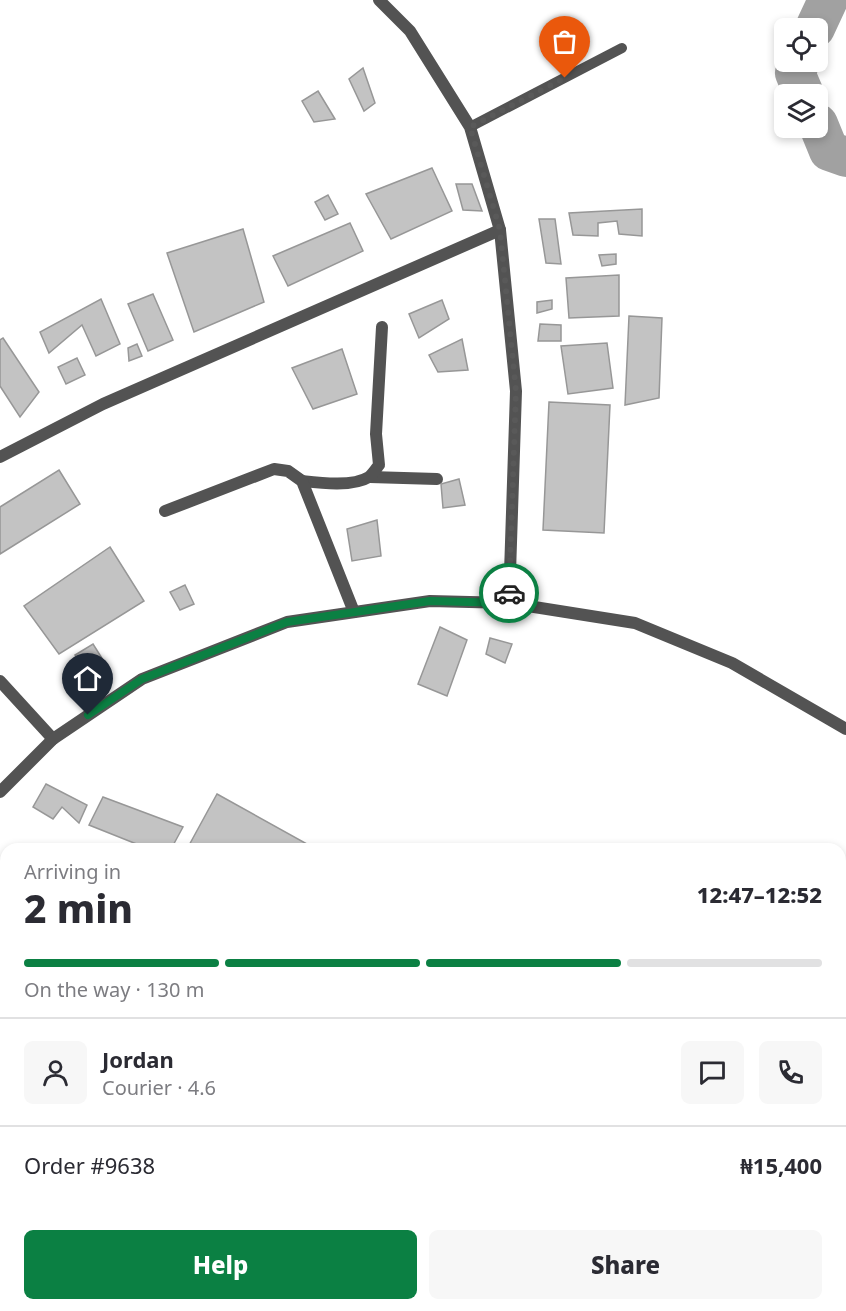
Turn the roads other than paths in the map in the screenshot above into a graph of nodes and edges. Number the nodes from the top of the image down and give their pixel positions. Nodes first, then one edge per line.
1 (379, 0) edge
2 (622, 48) dead end
3 (470, 127) junction
4 (500, 230) junction
5 (381, 327) dead end
6 (0, 457) edge
7 (370, 477) junction
8 (437, 479) dead end
9 (302, 481) junction
10 (165, 511) dead end
11 (509, 603) junction
12 (354, 612) junction
13 (0, 681) edge
14 (846, 729) edge
15 (53, 739) junction
16 (0, 792) edge

1 - 3 street
2 - 3 lane
3 - 4 street
4 - 6 street
4 - 11 street
5 - 7 street
7 - 8 street
7 - 9 street
9 - 10 street
9 - 12 street
11 - 12 street
11 - 14 street
12 - 15 street
13 - 15 street
15 - 16 street

